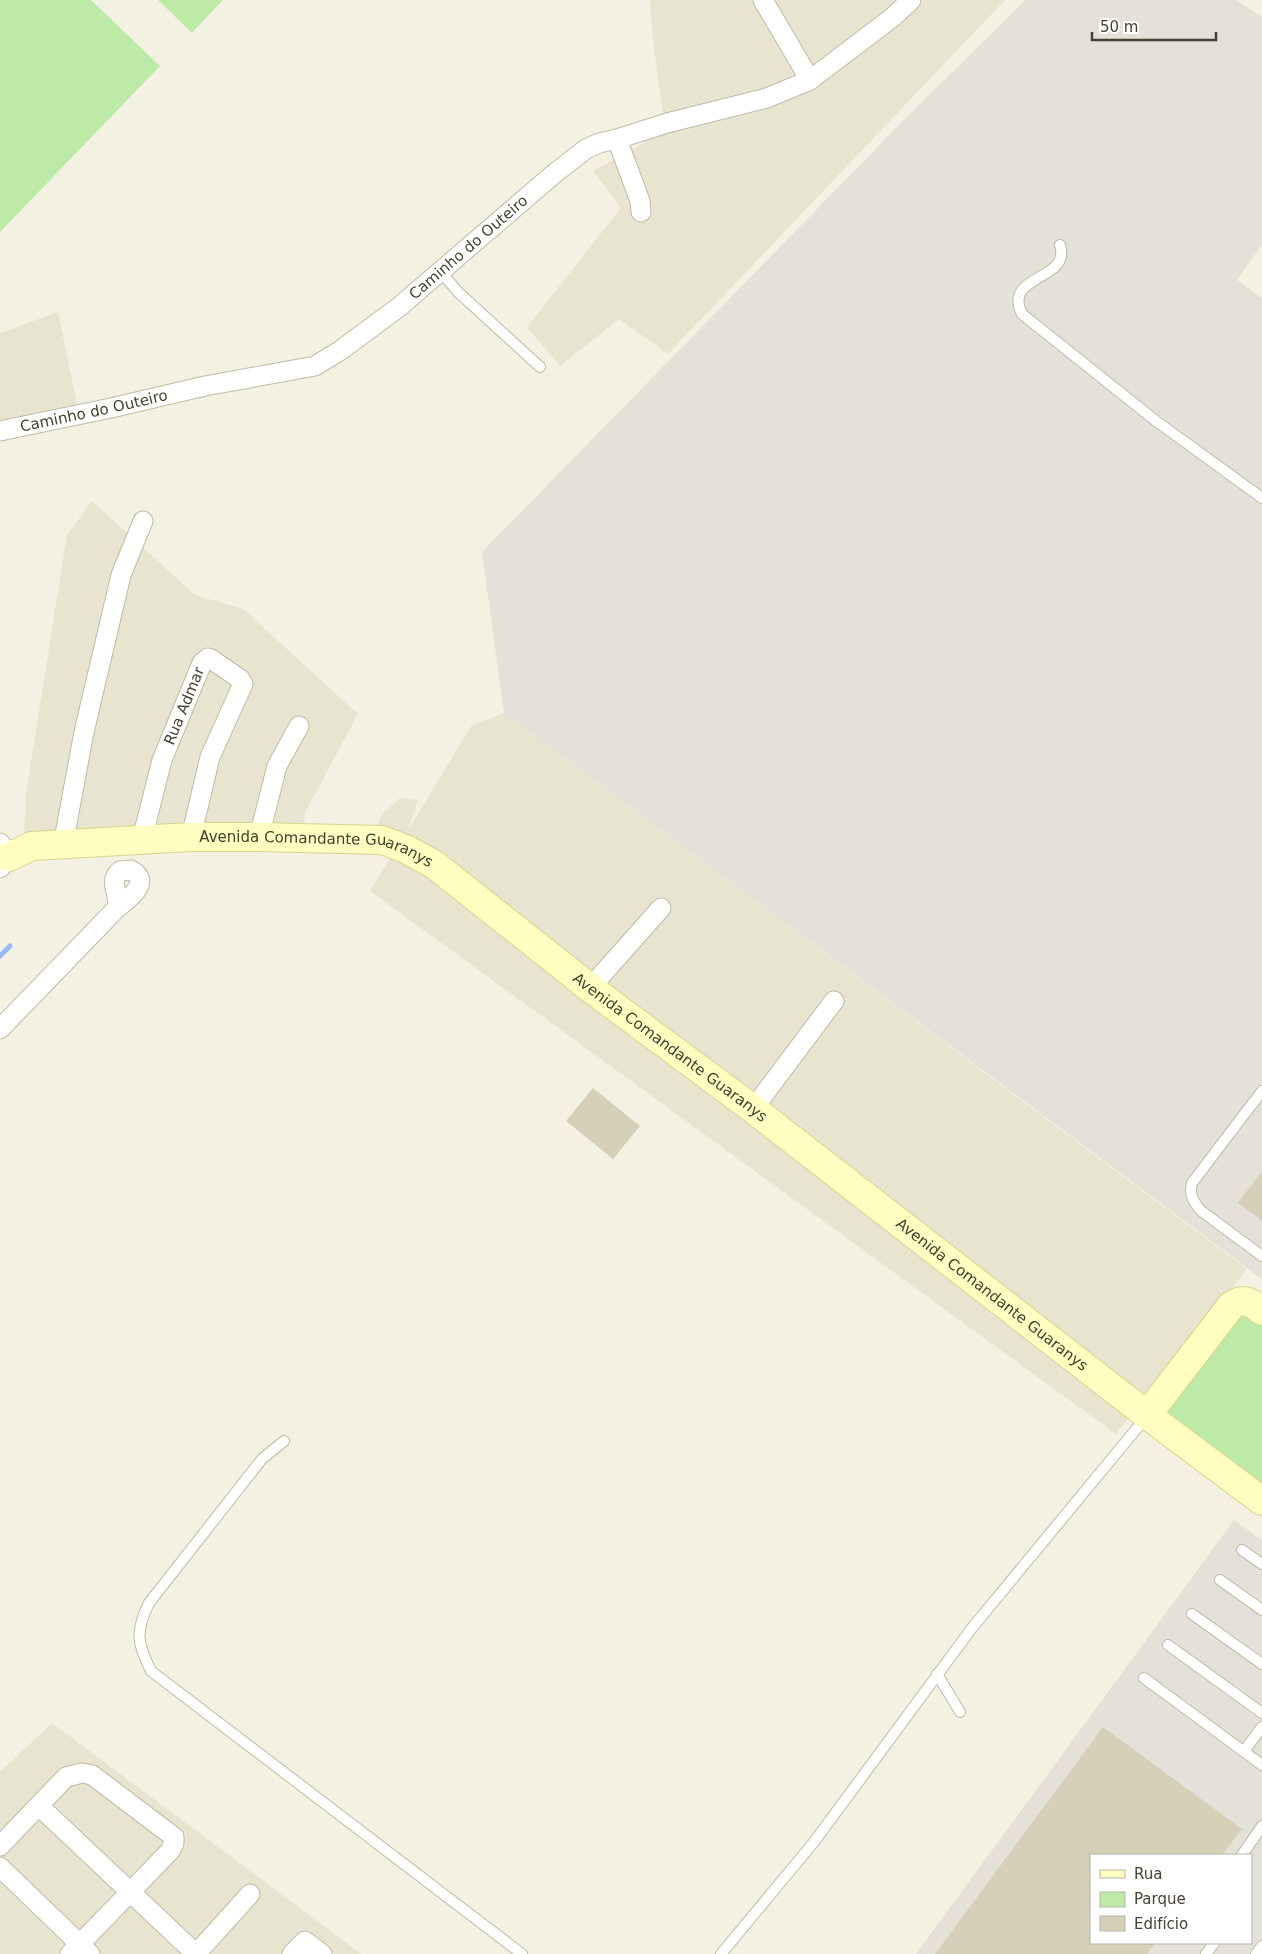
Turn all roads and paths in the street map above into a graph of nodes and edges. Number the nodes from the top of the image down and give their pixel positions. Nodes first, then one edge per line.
1 (763, 0) edge
2 (910, 0) edge
3 (810, 80) junction
4 (616, 139) junction
5 (641, 212) dead end
6 (1060, 245) dead end
7 (440, 271) junction
8 (540, 367) dead end
9 (0, 431) edge
10 (1262, 498) edge
11 (143, 521) dead end
12 (299, 726) dead end
13 (259, 836) junction
14 (191, 837) junction
15 (142, 839) junction
16 (63, 845) junction
17 (3, 856) edge
18 (117, 908) dead end
19 (661, 908) dead end
20 (590, 988) junction
21 (834, 1001) dead end
22 (0, 1029) edge
23 (1262, 1091) edge
24 (753, 1109) junction
25 (1262, 1256) edge
26 (1262, 1311) edge
27 (1147, 1415) junction
28 (284, 1441) dead end
29 (1262, 1501) edge
30 (1242, 1550) dead end
31 (1262, 1564) edge
32 (1220, 1580) dead end
33 (1262, 1610) edge
34 (1192, 1614) dead end
35 (1168, 1645) dead end
36 (1262, 1664) edge
37 (938, 1674) junction
38 (1144, 1678) dead end
39 (960, 1712) dead end
40 (1262, 1713) edge
41 (1262, 1727) edge
42 (1244, 1751) junction
43 (1262, 1765) edge
44 (39, 1806) junction
45 (1262, 1826) edge
46 (0, 1846) edge
47 (1243, 1854) edge
48 (0, 1867) edge
49 (131, 1891) junction
50 (250, 1894) dead end
51 (1262, 1946) edge
52 (80, 1951) edge
53 (196, 1954) edge
54 (292, 1954) edge
55 (322, 1954) edge
56 (522, 1954) edge
57 (722, 1954) edge
58 (1256, 1954) edge

1 - 3 street
2 - 3 street, Caminho do Outeiro
3 - 4 street, Caminho do Outeiro
4 - 5 street
4 - 7 street, Caminho do Outeiro
6 - 10 lane
7 - 8 lane
7 - 9 street, Caminho do Outeiro
11 - 16 street
12 - 13 street
13 - 14 street, Avenida Comandante Guaranys
13 - 20 street, Avenida Comandante Guaranys
14 - 15 street, Avenida Comandante Guaranys
14 - 15 street, Rua Admar
15 - 16 street, Avenida Comandante Guaranys
16 - 17 street, Avenida Comandante Guaranys
18 - 22 street
19 - 20 street
20 - 24 street, Avenida Comandante Guaranys
21 - 24 street
23 - 25 lane
24 - 27 street, Avenida Comandante Guaranys
26 - 27 street
27 - 29 street, Avenida Comandante Guaranys
27 - 37 lane
28 - 56 lane
30 - 31 lane
32 - 33 lane
34 - 36 lane
35 - 40 lane
37 - 39 lane
37 - 57 lane
38 - 42 lane
41 - 42 lane
42 - 43 lane
44 - 46 street
44 - 49 street
44 - 49 street
45 - 47 lane
48 - 52 street
49 - 52 street
49 - 53 street
50 - 53 street
51 - 58 lane
54 - 55 street

